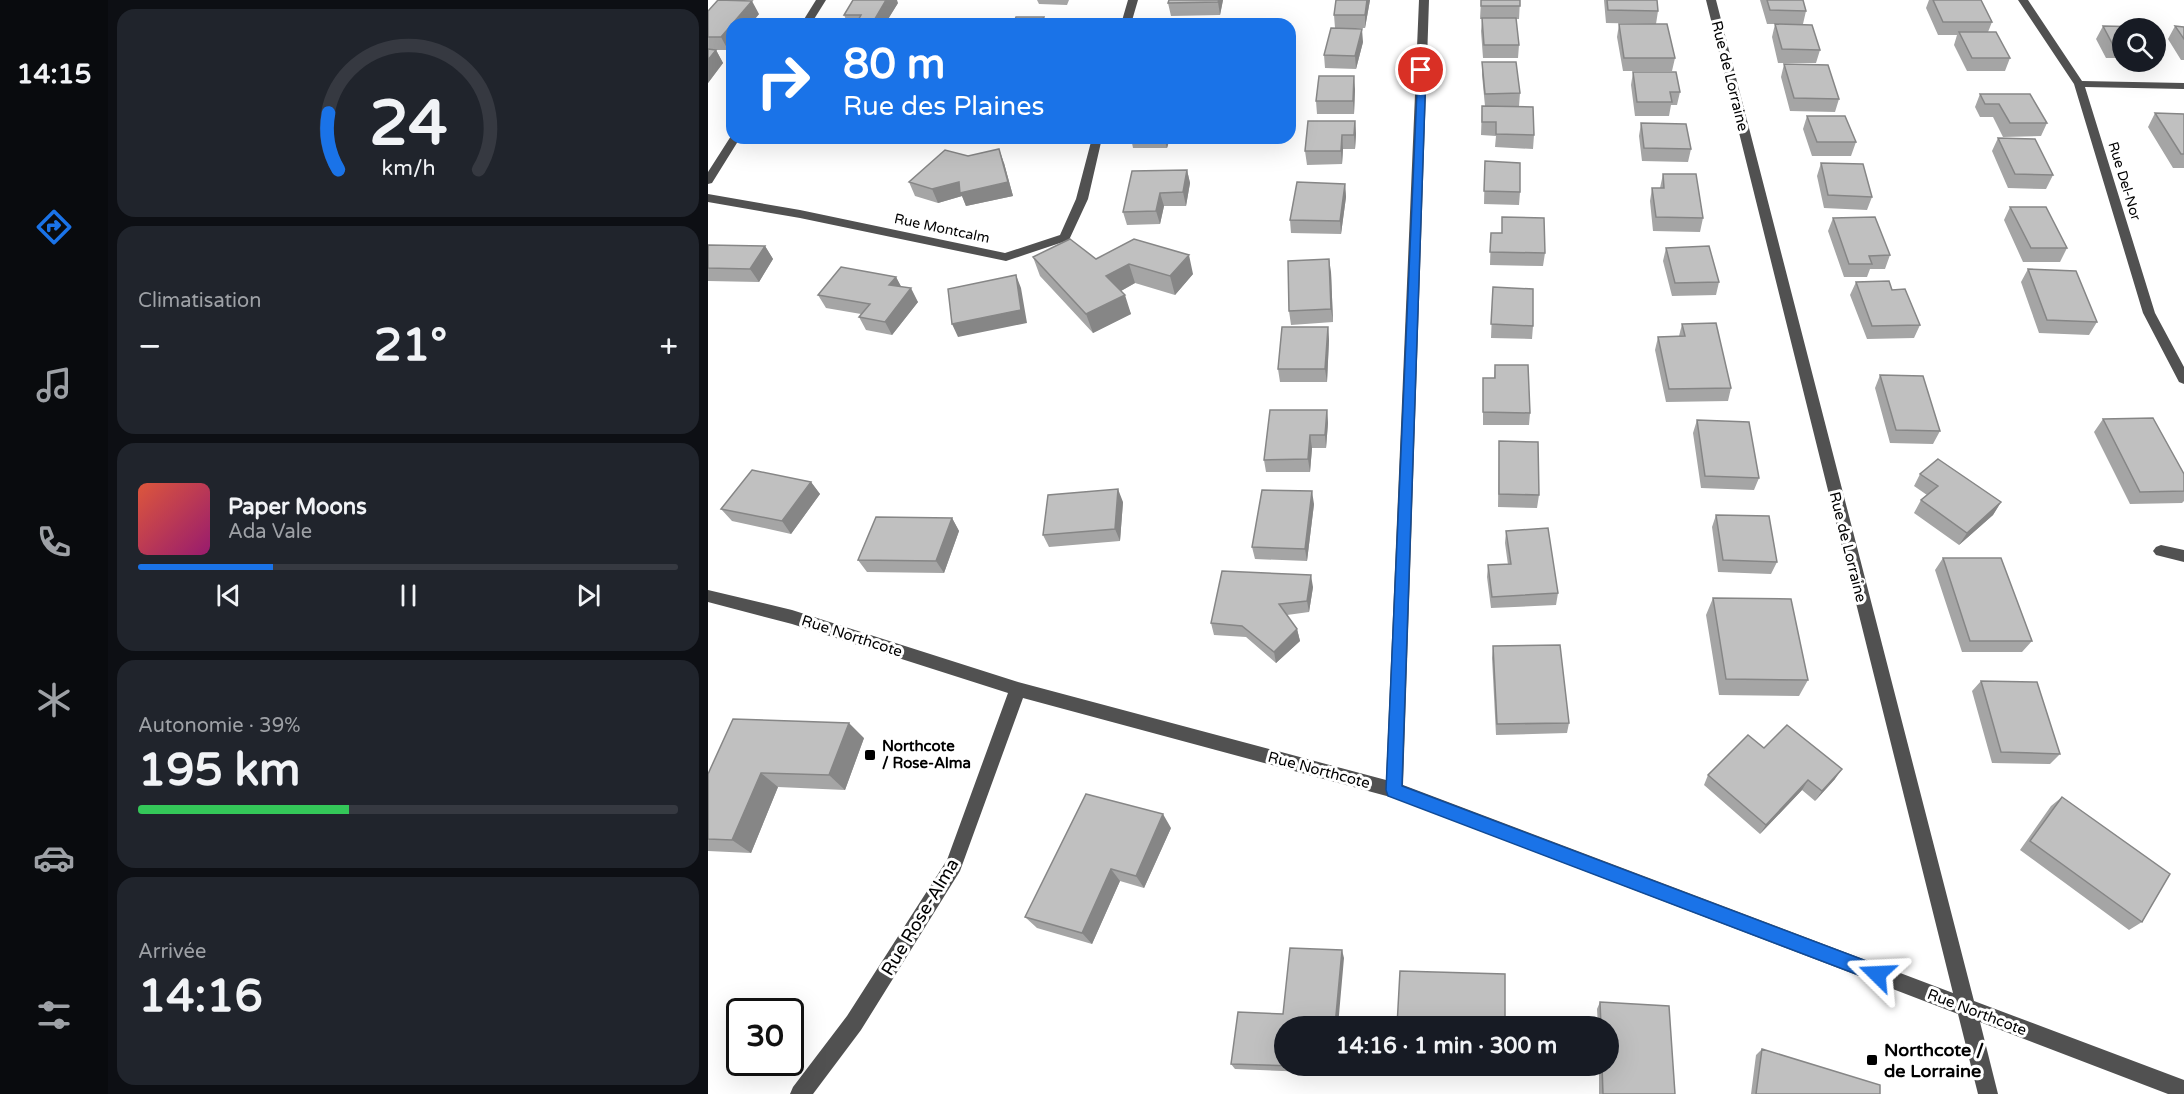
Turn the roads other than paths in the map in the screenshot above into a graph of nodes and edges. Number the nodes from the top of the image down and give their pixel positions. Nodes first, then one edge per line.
1 (821, 0) edge
2 (1132, 0) edge
3 (1424, 0) edge
4 (1711, 0) edge
5 (2023, 0) edge
6 (810, 18) edge
7 (1128, 18) edge
8 (2079, 84) junction
9 (2184, 86) edge
10 (731, 144) edge
11 (1096, 144) edge
12 (708, 181) edge
13 (708, 198) edge
14 (2184, 379) edge
15 (2161, 551) dead end
16 (2184, 556) edge
17 (708, 596) edge
18 (1018, 689) junction
19 (1394, 790) junction
20 (1964, 1007) junction
21 (2184, 1090) edge
22 (800, 1094) edge
23 (1988, 1094) edge

1 - 6 street
2 - 7 street
3 - 19 street
4 - 20 street, Rue de Lorraine
5 - 8 street, Rue Del-Nor
8 - 9 street
8 - 14 street, Rue Del-Nor
10 - 12 street
11 - 13 street, Rue Montcalm
15 - 16 street
17 - 18 street, Rue Northcote
18 - 19 street, Rue Northcote
18 - 22 street, Rue Rose-Alma
19 - 20 street, Rue Northcote
20 - 21 street, Rue Northcote
20 - 23 street, Rue de Lorraine

